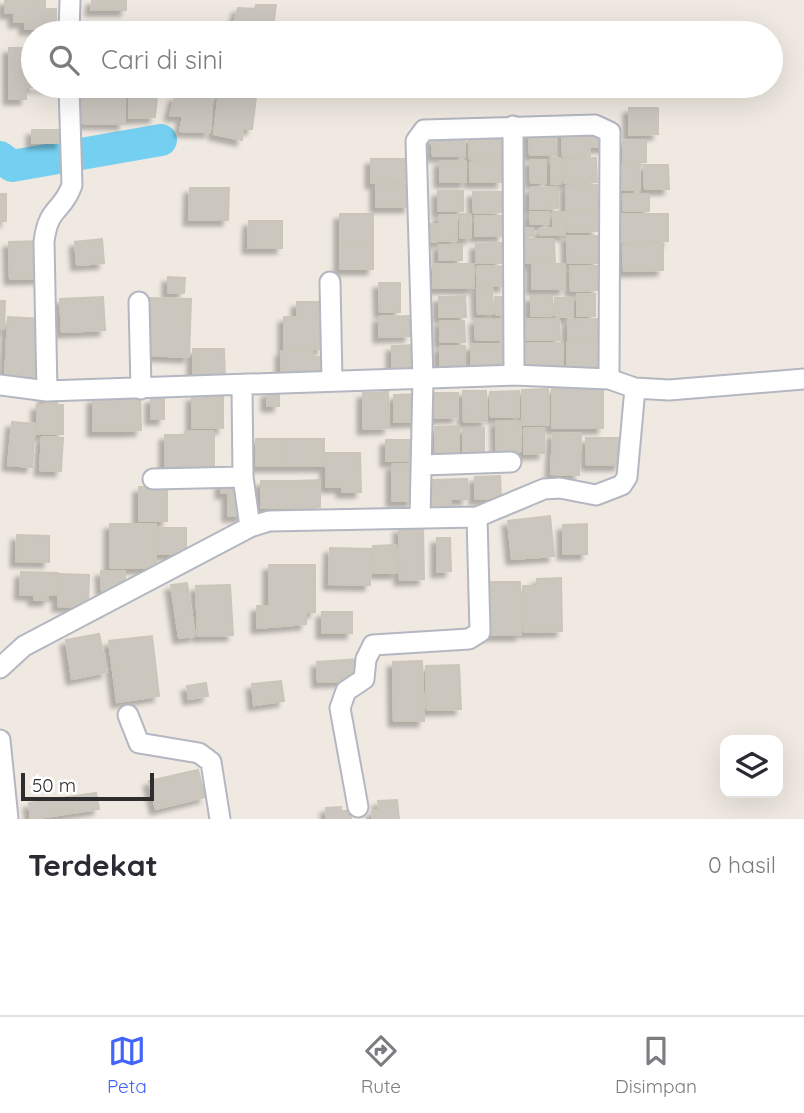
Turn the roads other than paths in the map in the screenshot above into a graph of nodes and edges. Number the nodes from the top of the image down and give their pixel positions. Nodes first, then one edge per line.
1 (70, 0) edge
2 (69, 21) edge
3 (69, 98) edge
4 (513, 126) junction
5 (330, 282) dead end
6 (139, 302) dead end
7 (514, 375) junction
8 (423, 379) junction
9 (609, 379) junction
10 (804, 379) edge
11 (332, 381) junction
12 (0, 385) edge
13 (242, 387) junction
14 (141, 388) junction
15 (635, 388) junction
16 (47, 391) junction
17 (511, 462) dead end
18 (423, 465) junction
19 (243, 477) junction
20 (153, 479) dead end
21 (419, 517) junction
22 (477, 517) junction
23 (250, 527) junction
24 (0, 668) edge
25 (128, 715) dead end
26 (0, 740) edge
27 (358, 807) dead end
28 (8, 819) edge
29 (220, 819) edge

1 - 2 street
3 - 16 street
4 - 7 street
4 - 8 street
4 - 9 street
5 - 11 street
6 - 14 street
7 - 8 street
7 - 9 street
8 - 11 street
8 - 18 street
9 - 15 street
10 - 15 street
11 - 13 street
12 - 16 street
13 - 14 street
13 - 19 street
14 - 16 street
15 - 22 street
17 - 18 street
18 - 21 street
19 - 20 street
19 - 23 street
21 - 22 street
21 - 23 street
22 - 27 street
23 - 24 street
25 - 29 street
26 - 28 street

